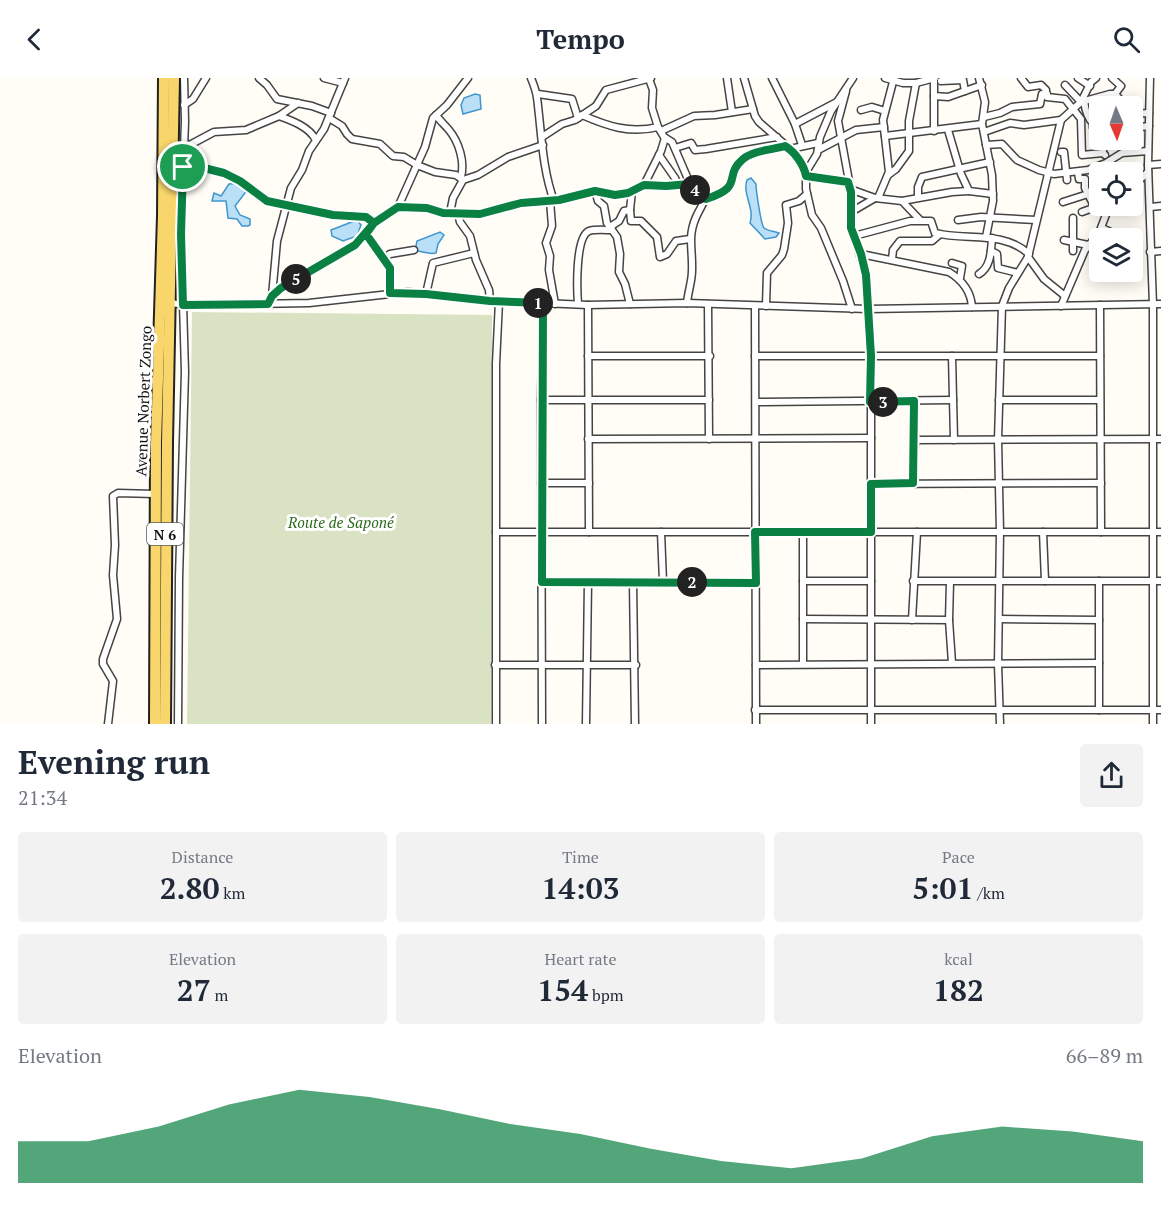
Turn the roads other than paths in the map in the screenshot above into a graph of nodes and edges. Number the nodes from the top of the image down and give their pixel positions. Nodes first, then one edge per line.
1 (164, 78) edge
2 (174, 78) edge
3 (184, 78) edge
4 (206, 78) edge
5 (259, 78) edge
6 (324, 78) edge
7 (468, 78) edge
8 (531, 78) edge
9 (650, 78) edge
10 (727, 78) edge
11 (744, 78) edge
12 (772, 78) edge
13 (885, 78) edge
14 (1021, 78) edge
15 (1046, 78) edge
16 (1078, 78) edge
17 (1096, 78) edge
18 (1112, 78) edge
19 (1150, 78) edge
20 (851, 79) edge
21 (893, 79) edge
22 (937, 80) edge
23 (344, 81) edge
24 (982, 81) edge
25 (916, 83) junction
26 (1041, 85) junction
27 (1065, 85) dead end
28 (1090, 86) junction
29 (846, 91) junction
30 (964, 91) junction
31 (538, 94) junction
32 (1045, 94) junction
33 (1115, 94) joint
34 (934, 96) junction
35 (1083, 101) junction
36 (837, 102) junction
37 (298, 103) junction
38 (184, 105) junction
39 (1073, 108) junction
40 (753, 109) junction
41 (861, 110) dead end
42 (885, 111) junction
43 (732, 112) junction
44 (1143, 114) edge
45 (1149, 114) junction
46 (330, 115) junction
47 (436, 115) junction
48 (279, 116) junction
49 (580, 116) junction
50 (984, 117) junction
51 (1089, 117) edge
52 (1061, 120) junction
53 (795, 124) junction
54 (982, 124) junction
55 (1149, 126) junction
56 (1143, 127) edge
57 (884, 128) junction
58 (660, 129) junction
59 (948, 129) junction
60 (934, 131) junction
61 (984, 132) junction
62 (909, 134) junction
63 (885, 136) junction
64 (665, 138) junction
65 (777, 138) junction
66 (840, 138) junction
67 (316, 140) junction
68 (542, 141) junction
69 (802, 145) junction
70 (986, 145) junction
71 (818, 147) junction
72 (184, 148) junction
73 (675, 148) junction
74 (787, 148) junction
75 (1103, 150) edge
76 (1148, 150) junction
77 (1061, 152) dead end
78 (1103, 153) junction
79 (659, 155) junction
80 (1109, 160) joint
81 (990, 162) junction
82 (1161, 164) edge
83 (417, 165) junction
84 (1148, 165) junction
85 (183, 167) junction
86 (960, 169) junction
87 (1089, 171) edge
88 (1078, 172) junction
89 (1148, 172) junction
90 (1049, 173) junction
91 (806, 174) junction
92 (888, 175) junction
93 (1143, 176) edge
94 (1066, 177) junction
95 (462, 179) junction
96 (690, 184) junction
97 (644, 185) junction
98 (678, 185) junction
99 (849, 185) junction
100 (595, 191) junction
101 (632, 191) junction
102 (969, 191) junction
103 (807, 194) junction
104 (993, 194) junction
105 (1088, 194) joint
106 (918, 197) junction
107 (876, 198) junction
108 (706, 199) junction
109 (552, 201) junction
110 (902, 201) junction
111 (1063, 202) dead end
112 (287, 205) junction
113 (1161, 206) edge
114 (398, 207) junction
115 (1150, 207) junction
116 (1089, 209) edge
117 (630, 210) junction
118 (851, 212) junction
119 (1082, 212) dead end
120 (450, 213) junction
121 (458, 213) junction
122 (1105, 216) edge
123 (991, 218) junction
124 (1073, 218) dead end
125 (921, 220) junction
126 (958, 220) dead end
127 (1036, 220) junction
128 (374, 223) junction
129 (611, 228) junction
130 (1102, 228) edge
131 (366, 234) junction
132 (940, 234) junction
133 (854, 236) junction
134 (989, 238) junction
135 (690, 239) junction
136 (1064, 240) dead end
137 (1073, 241) junction
138 (1088, 245) joint
139 (414, 250) dead end
140 (991, 251) junction
141 (1073, 251) dead end
142 (1161, 251) edge
143 (1150, 252) junction
144 (474, 253) junction
145 (861, 254) junction
146 (1028, 255) junction
147 (383, 259) junction
148 (892, 260) junction
149 (952, 263) dead end
150 (1018, 273) junction
151 (979, 274) dead end
152 (960, 278) junction
153 (390, 293) junction
154 (426, 294) junction
155 (272, 296) junction
156 (1065, 296) junction
157 (490, 301) junction
158 (499, 301) junction
159 (164, 303) junction
160 (543, 303) junction
161 (687, 303) junction
162 (268, 304) junction
163 (555, 304) junction
164 (578, 304) junction
165 (630, 304) junction
166 (708, 304) junction
167 (1161, 304) edge
168 (183, 305) junction
169 (588, 305) junction
170 (1100, 305) junction
171 (1153, 305) junction
172 (755, 306) junction
173 (766, 306) junction
174 (1002, 306) junction
175 (1061, 306) junction
176 (972, 307) junction
177 (852, 309) junction
178 (868, 309) junction
179 (588, 356) junction
180 (710, 356) junction
181 (755, 356) junction
182 (871, 356) junction
183 (952, 356) junction
184 (999, 356) junction
185 (1100, 356) junction
186 (541, 400) junction
187 (588, 400) junction
188 (709, 400) junction
189 (953, 400) junction
190 (999, 400) junction
191 (1100, 400) junction
192 (914, 401) junction
193 (756, 402) junction
194 (870, 402) junction
195 (871, 438) junction
196 (588, 439) junction
197 (709, 439) junction
198 (755, 439) junction
199 (1152, 439) junction
200 (1161, 439) edge
201 (915, 440) junction
202 (954, 440) junction
203 (998, 440) junction
204 (1101, 440) junction
205 (541, 483) junction
206 (589, 483) junction
207 (913, 483) junction
208 (1101, 483) junction
209 (871, 484) junction
210 (998, 484) junction
211 (155, 494) junction
212 (496, 532) junction
213 (542, 532) junction
214 (589, 532) junction
215 (661, 532) junction
216 (755, 532) junction
217 (803, 532) junction
218 (871, 532) junction
219 (917, 532) junction
220 (1000, 532) junction
221 (1043, 532) junction
222 (1101, 532) junction
223 (1152, 532) junction
224 (1161, 532) edge
225 (803, 581) junction
226 (871, 581) junction
227 (913, 581) junction
228 (1000, 581) junction
229 (1045, 581) junction
230 (1099, 581) junction
231 (1153, 581) junction
232 (1161, 581) edge
233 (542, 582) junction
234 (588, 582) junction
235 (633, 582) junction
236 (663, 582) junction
237 (950, 582) junction
238 (756, 583) junction
239 (871, 618) junction
240 (999, 619) junction
241 (803, 620) junction
242 (912, 620) junction
243 (949, 620) junction
244 (1099, 620) junction
245 (952, 663) junction
246 (1099, 663) junction
247 (542, 664) junction
248 (587, 664) junction
249 (803, 664) junction
250 (871, 664) junction
251 (998, 664) junction
252 (495, 665) junction
253 (636, 665) junction
254 (756, 665) junction
255 (871, 709) junction
256 (1000, 709) junction
257 (756, 710) junction
258 (1099, 710) junction
259 (1153, 710) junction
260 (1161, 710) edge
261 (108, 724) edge
262 (155, 724) edge
263 (165, 724) edge
264 (178, 724) edge
265 (496, 724) edge
266 (542, 724) edge
267 (586, 724) edge
268 (635, 724) edge
269 (756, 724) edge
270 (871, 724) edge
271 (1000, 724) edge
272 (1153, 724) edge

1 - 159 main road, Avenue Norbert Zongo / N 6
2 - 159 main road, Avenue Norbert Zongo / N 6
3 - 38 street
4 - 38 street
5 - 37 street
6 - 23 street
7 - 47 street
8 - 31 street
9 - 49 street
9 - 58 street
10 - 43 street
11 - 40 street
12 - 53 street
13 - 21 street
14 - 26 street
15 - 26 street
16 - 28 street
17 - 28 street
18 - 33 street
19 - 45 street
20 - 29 street
21 - 25 street
21 - 42 street
22 - 25 street
22 - 30 street
22 - 34 street
23 - 46 street
24 - 30 street
24 - 50 street
25 - 62 street
26 - 32 street
27 - 35 street
28 - 35 street
29 - 36 street
29 - 66 street
30 - 34 street
31 - 49 street
31 - 68 street
32 - 39 street
32 - 50 street
33 - 35 street
34 - 60 street
35 - 39 street
35 - 51 street
36 - 53 street
36 - 71 street
37 - 46 street
37 - 48 street
38 - 72 street
39 - 52 street
39 - 78 street
40 - 43 street
40 - 65 street
41 - 42 street
42 - 57 street
43 - 58 street
44 - 45 street
45 - 55 street
46 - 67 street
46 - 83 street
47 - 83 street
47 - 95 street
48 - 67 street
48 - 72 street
49 - 58 street
49 - 68 street
50 - 54 street
52 - 61 street
52 - 90 street
53 - 69 street
54 - 59 street
54 - 61 street
55 - 56 street
55 - 76 street
57 - 63 street
57 - 66 street
58 - 64 street
59 - 60 street
59 - 86 street
60 - 62 street
61 - 70 street
62 - 63 street
62 - 92 street
63 - 92 street
64 - 73 street
64 - 79 street
65 - 73 street
65 - 74 street
66 - 71 street
66 - 99 street
67 - 112 street
68 - 95 street
68 - 109 street
69 - 71 street
69 - 74 street
70 - 81 street
70 - 90 street
71 - 91 street
72 - 85 street
73 - 96 street
74 - 91 street
74 - 108 street
75 - 78 street
76 - 80 street
76 - 84 street
77 - 94 street
78 - 80 street
79 - 97 street
79 - 98 street
81 - 86 street
81 - 104 street
82 - 84 street
83 - 95 street
83 - 114 street
84 - 89 street
85 - 112 street
85 - 168 street
86 - 102 street
86 - 106 street
87 - 88 street
88 - 94 street
88 - 105 street
89 - 93 street
89 - 115 street
90 - 94 street
90 - 127 street
91 - 99 street
91 - 103 street
92 - 107 street
95 - 120 street
96 - 98 street
96 - 108 street
97 - 98 street
97 - 101 street
99 - 107 street
99 - 118 street
100 - 101 street
100 - 109 street
100 - 129 street
101 - 117 street
102 - 104 street
102 - 106 street
103 - 173 street
103 - 177 street
104 - 123 street
105 - 111 street
106 - 110 street
107 - 110 street
107 - 118 street
108 - 135 street
109 - 121 street
109 - 163 street
110 - 125 street
112 - 128 street
112 - 155 street
113 - 115 street
114 - 120 street
114 - 128 street
115 - 143 street
116 - 119 street
117 - 129 street
117 - 135 street
118 - 133 street
120 - 121 street
121 - 144 street
122 - 130 street
123 - 126 street
123 - 127 street
123 - 134 street
124 - 137 street
125 - 132 street
125 - 133 street
127 - 146 street
128 - 131 street
129 - 164 street
129 - 165 street
131 - 147 street
131 - 155 street
132 - 134 street
132 - 148 street
133 - 145 street
134 - 140 street
134 - 146 street
135 - 161 street
136 - 137 street
137 - 138 street
137 - 141 street
138 - 156 street
139 - 147 street
140 - 150 street
140 - 151 street
142 - 143 street
143 - 171 street
144 - 154 street
144 - 157 street
145 - 148 street
145 - 178 street
146 - 150 street
146 - 156 street
147 - 153 street
148 - 152 street
149 - 152 street
150 - 174 street
152 - 176 street
153 - 154 street
153 - 162 street
154 - 157 street
155 - 162 street
156 - 175 street
157 - 158 street
158 - 160 street
158 - 212 street
159 - 168 street
159 - 211 main road, Avenue Norbert Zongo / N 6
159 - 263 main road, Avenue Norbert Zongo / N 6
160 - 163 street
160 - 186 street
161 - 165 street
161 - 166 street
162 - 168 street
163 - 164 street
164 - 169 street
165 - 169 street
166 - 172 street
166 - 180 street
167 - 171 street
168 - 264 street
169 - 179 street
170 - 171 street
170 - 175 street
170 - 185 street
171 - 199 street
172 - 173 street
172 - 181 street
173 - 177 street
174 - 175 street
174 - 176 street
174 - 184 street
176 - 178 street
177 - 178 street
178 - 182 street
179 - 180 street
179 - 187 street
180 - 188 street
181 - 182 street
181 - 193 street
182 - 183 street
182 - 194 street
183 - 184 street
183 - 189 street
184 - 185 street
184 - 190 street
185 - 191 street
186 - 187 street
186 - 205 street
187 - 188 street
187 - 196 street
188 - 197 street
189 - 192 street
189 - 202 street
190 - 191 street
190 - 203 street
191 - 204 street
192 - 194 street
192 - 201 street
193 - 194 street
193 - 198 street
194 - 195 street
195 - 198 street
195 - 209 street
196 - 197 street
196 - 206 street
197 - 198 street
198 - 216 street
199 - 200 street
199 - 204 street
199 - 223 street
201 - 202 street
201 - 207 street
202 - 203 street
203 - 204 street
203 - 210 street
204 - 208 street
205 - 206 street
205 - 213 street
206 - 214 street
207 - 209 street
207 - 210 street
208 - 210 street
208 - 222 street
209 - 218 street
210 - 220 street
211 - 261 street
211 - 262 main road, Avenue Norbert Zongo / N 6
212 - 213 street
212 - 252 street
213 - 214 street
213 - 233 street
214 - 215 street
215 - 216 street
215 - 236 street
216 - 217 street
216 - 238 street
217 - 218 street
217 - 225 street
218 - 219 street
218 - 226 street
219 - 220 street
219 - 227 street
220 - 221 street
220 - 228 street
221 - 222 street
221 - 229 street
222 - 223 street
223 - 224 street
223 - 231 street
225 - 226 street
225 - 241 street
226 - 239 street
227 - 237 street
227 - 242 street
228 - 229 street
228 - 237 street
228 - 240 street
229 - 230 street
230 - 231 street
230 - 244 street
231 - 232 street
231 - 259 street
233 - 234 street
233 - 247 street
234 - 235 street
234 - 248 street
235 - 236 street
235 - 253 street
236 - 238 street
237 - 243 street
238 - 254 street
239 - 241 street
239 - 242 street
239 - 250 street
240 - 244 street
240 - 251 street
241 - 249 street
242 - 243 street
243 - 245 street
244 - 246 street
245 - 250 street
245 - 251 street
246 - 251 street
246 - 258 street
247 - 248 street
247 - 252 street
247 - 266 street
248 - 253 street
248 - 267 street
249 - 250 street
249 - 254 street
250 - 255 street
251 - 256 street
252 - 265 street
253 - 268 street
254 - 257 street
255 - 256 street
255 - 257 street
255 - 270 street
256 - 258 street
256 - 271 street
257 - 269 street
258 - 259 street
259 - 260 street
259 - 272 street

